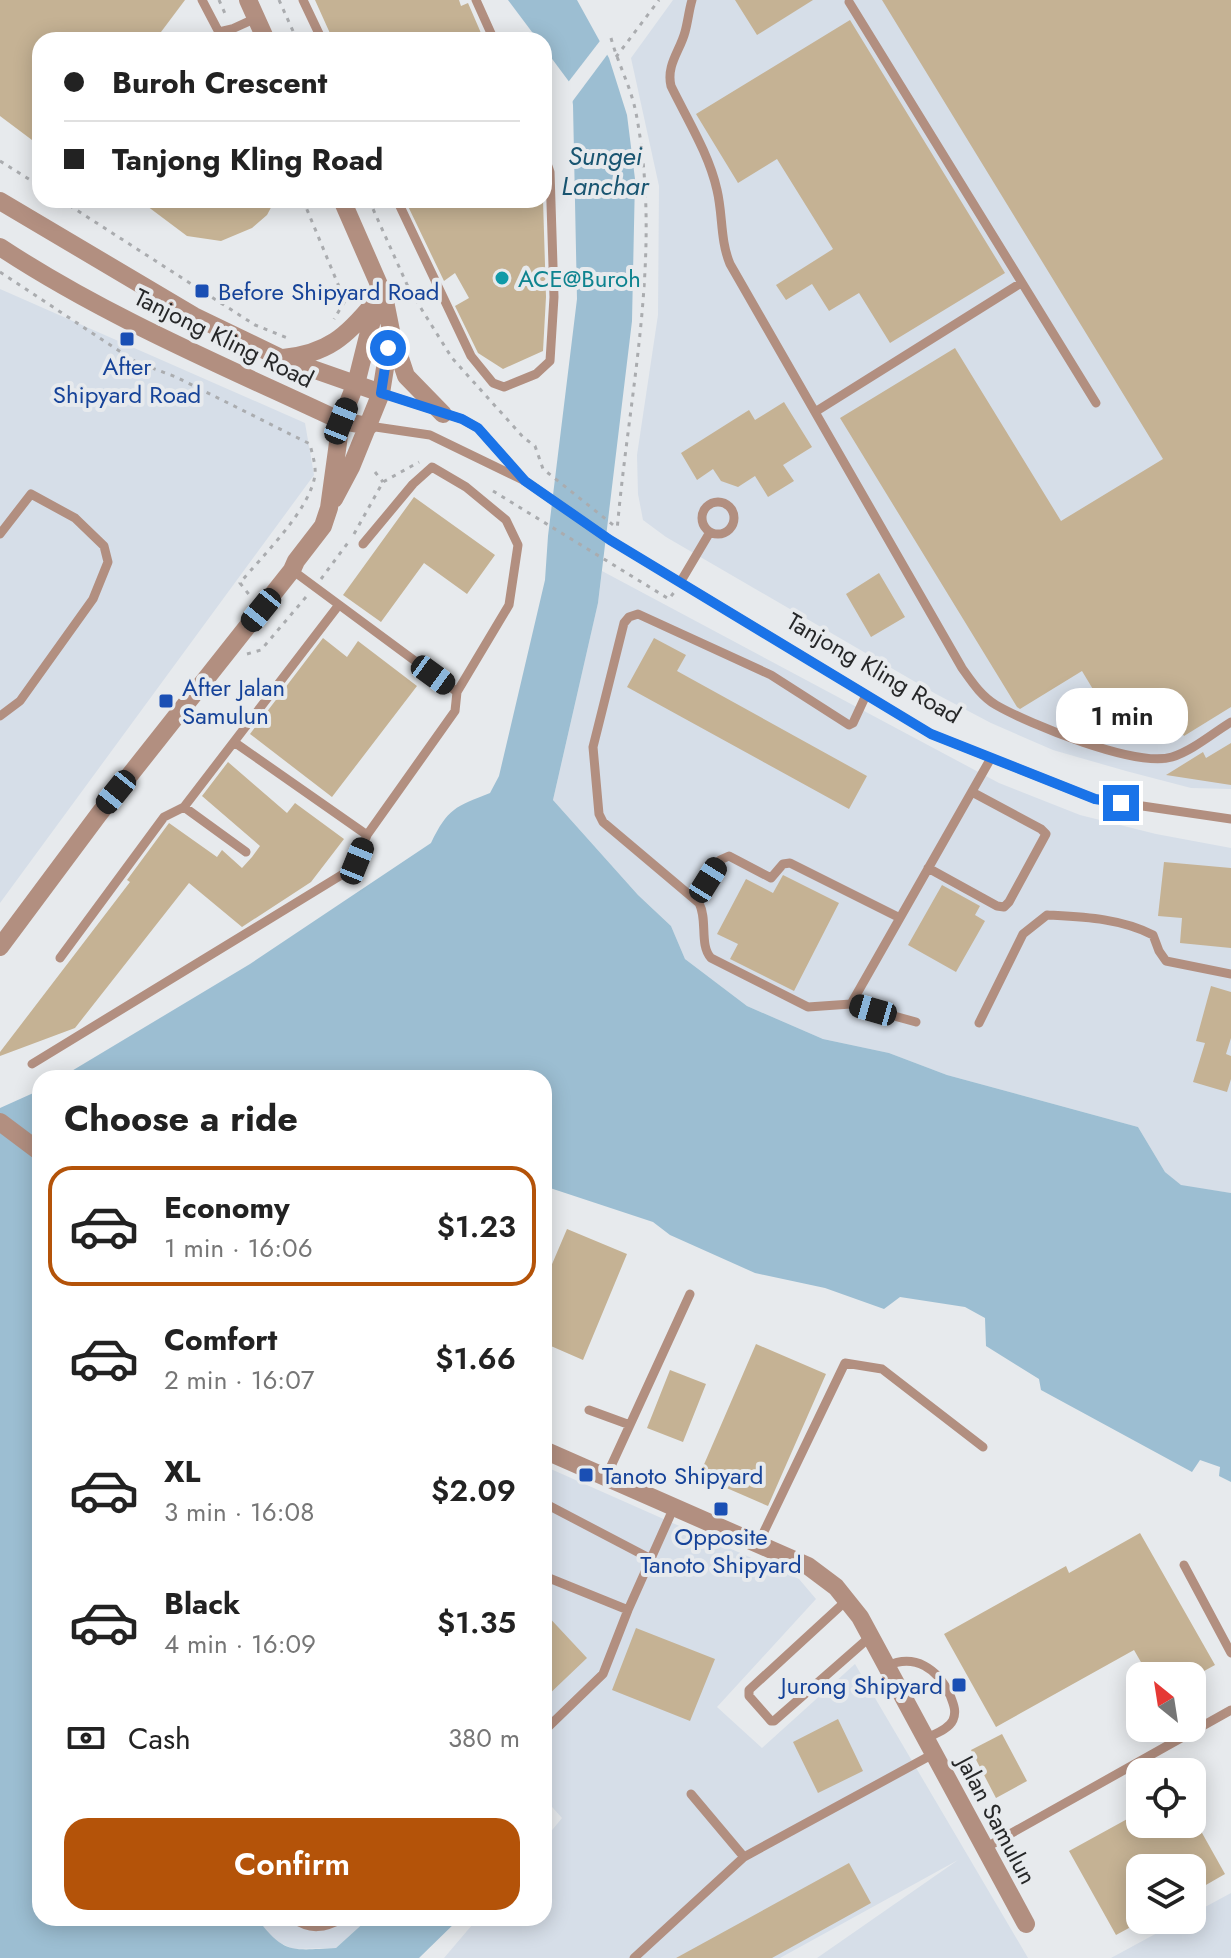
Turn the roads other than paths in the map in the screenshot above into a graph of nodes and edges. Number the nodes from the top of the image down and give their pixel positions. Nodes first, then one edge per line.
1 (202, 0) edge
2 (248, 0) edge
3 (303, 0) edge
4 (476, 0) edge
5 (692, 0) edge
6 (849, 2) dead end
7 (256, 18) junction
8 (219, 32) edge
9 (227, 32) edge
10 (262, 32) edge
11 (315, 32) edge
12 (490, 32) edge
13 (0, 201) edge
14 (345, 208) edge
15 (401, 208) edge
16 (551, 208) edge
17 (0, 247) edge
18 (1021, 283) junction
19 (378, 295) junction
20 (391, 331) junction
21 (281, 358) junction
22 (355, 386) junction
23 (381, 393) junction
24 (1096, 403) dead end
25 (815, 412) junction
26 (443, 414) junction
27 (341, 421) junction
28 (369, 426) junction
29 (525, 481) junction
30 (329, 508) junction
31 (710, 532) dead end
32 (0, 534) edge
33 (363, 544) dead end
34 (292, 570) junction
35 (681, 581) junction
36 (338, 606) junction
37 (457, 692) junction
38 (866, 695) junction
39 (0, 716) edge
40 (1231, 722) edge
41 (234, 742) junction
42 (991, 758) junction
43 (972, 792) junction
44 (184, 807) junction
45 (1231, 819) edge
46 (367, 835) junction
47 (246, 852) dead end
48 (928, 868) junction
49 (695, 899) junction
50 (900, 918) junction
51 (0, 947) edge
52 (60, 958) dead end
53 (1231, 974) edge
54 (851, 1004) junction
55 (916, 1022) dead end
56 (979, 1023) dead end
57 (32, 1064) dead end
58 (0, 1122) edge
59 (32, 1146) edge
60 (690, 1294) dead end
61 (589, 1410) dead end
62 (630, 1425) junction
63 (983, 1447) dead end
64 (552, 1453) edge
65 (606, 1477) junction
66 (552, 1507) edge
67 (674, 1507) junction
68 (758, 1544) junction
69 (651, 1559) junction
70 (1184, 1565) dead end
71 (552, 1579) edge
72 (847, 1600) junction
73 (628, 1610) junction
74 (871, 1636) junction
75 (1231, 1653) edge
76 (887, 1666) junction
77 (1231, 1710) edge
78 (552, 1723) edge
79 (931, 1745) junction
80 (691, 1794) dead end
81 (985, 1848) junction
82 (744, 1857) junction
83 (1026, 1924) dead end
84 (303, 1926) edge
85 (327, 1926) edge
86 (634, 1958) edge

1 - 8 lane
2 - 7 street
3 - 11 lane
4 - 12 lane
5 - 25 lane
6 - 18 lane
7 - 9 lane
7 - 10 street
13 - 21 street, Tanjong Kling Road
14 - 19 street
15 - 16 lane
17 - 27 street, Tanjong Kling Road
18 - 24 lane
18 - 25 lane
19 - 20 street
19 - 21 street, Tanjong Kling Road
19 - 22 street
20 - 23 street
20 - 26 street
21 - 22 street, Tanjong Kling Road
22 - 23 street, Tanjong Kling Road
22 - 27 street
23 - 26 lane, Tanjong Kling Road
23 - 28 street
25 - 40 lane
26 - 29 lane, Tanjong Kling Road
27 - 28 street, Tanjong Kling Road
27 - 30 street
28 - 29 lane, Tanjong Kling Road
28 - 30 street
29 - 35 lane, Tanjong Kling Road
30 - 34 street
31 - 35 lane
32 - 39 lane
33 - 37 lane
34 - 36 lane
34 - 51 street
35 - 38 lane, Tanjong Kling Road
36 - 37 lane
36 - 41 lane
37 - 46 lane
38 - 42 lane, Tanjong Kling Road
38 - 49 lane
41 - 44 lane
41 - 46 lane
42 - 43 lane
42 - 45 lane, Tanjong Kling Road
43 - 48 lane
43 - 48 lane
44 - 47 lane
44 - 52 lane
46 - 57 lane
48 - 50 lane
49 - 50 lane
49 - 54 lane
50 - 54 lane
53 - 56 lane
54 - 55 lane
58 - 59 street
60 - 62 lane
61 - 62 lane
62 - 65 lane
63 - 68 lane
64 - 65 street, Jalan Samulun
65 - 67 street, Jalan Samulun
66 - 69 lane
67 - 68 street, Jalan Samulun
67 - 69 lane
68 - 72 street, Jalan Samulun
69 - 73 lane
70 - 75 lane
71 - 73 lane
72 - 74 street, Jalan Samulun
72 - 74 lane
73 - 78 lane
74 - 76 street, Jalan Samulun
76 - 79 street, Jalan Samulun
76 - 79 lane, Jalan Samulun
77 - 81 lane
79 - 81 street, Jalan Samulun
79 - 82 lane
80 - 82 lane
81 - 83 street, Jalan Samulun
82 - 86 lane
84 - 85 lane

